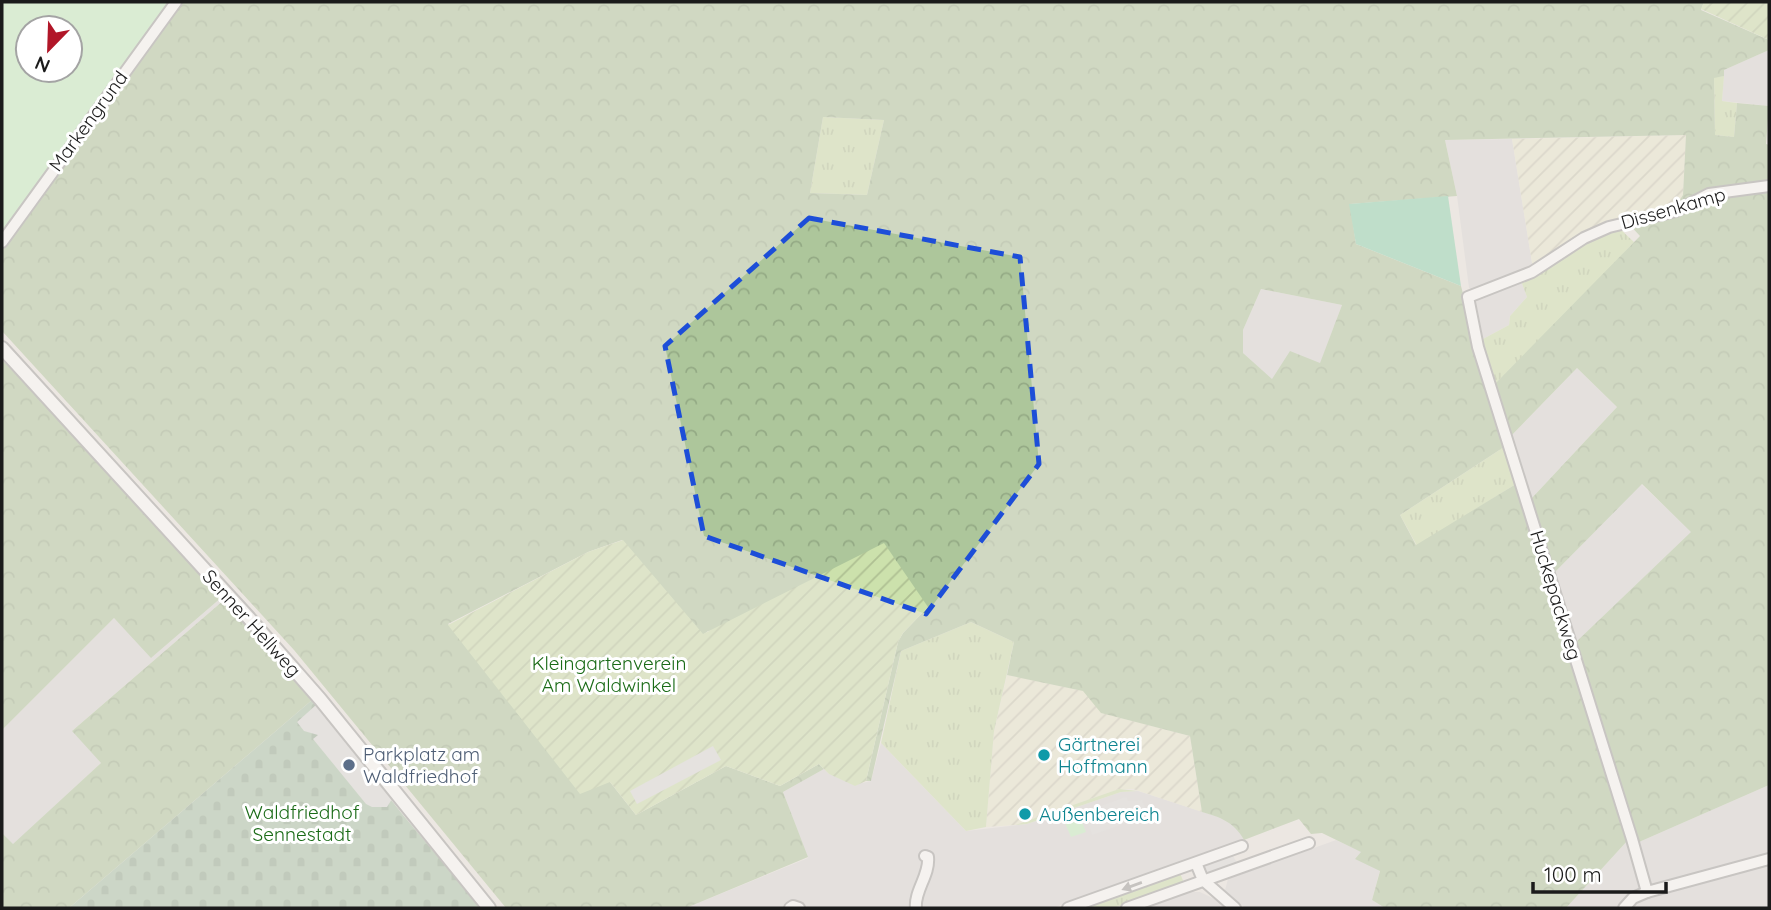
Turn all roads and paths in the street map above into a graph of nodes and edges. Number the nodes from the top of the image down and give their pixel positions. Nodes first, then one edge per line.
1 (176, 2) edge
2 (1769, 187) edge
3 (2, 242) edge
4 (1468, 297) joint
5 (2, 348) edge
6 (1309, 843) dead end
7 (1242, 846) dead end
8 (925, 856) dead end
9 (1769, 859) edge
10 (1196, 863) junction
11 (1203, 880) junction
12 (1647, 892) junction
13 (489, 908) edge
14 (790, 908) edge
15 (799, 908) edge
16 (916, 908) edge
17 (1068, 908) edge
18 (1127, 908) edge
19 (1235, 908) edge
20 (1624, 908) edge

1 - 3 street, Markengrund
2 - 4 street, Dissenkamp
4 - 12 street, Huckepackweg
5 - 13 street, Senner Hellweg
6 - 11 street
7 - 10 street
8 - 16 street
9 - 12 street
10 - 11 street
10 -> 17 street
11 - 18 street
11 - 19 street
12 - 20 street
14 - 15 street

